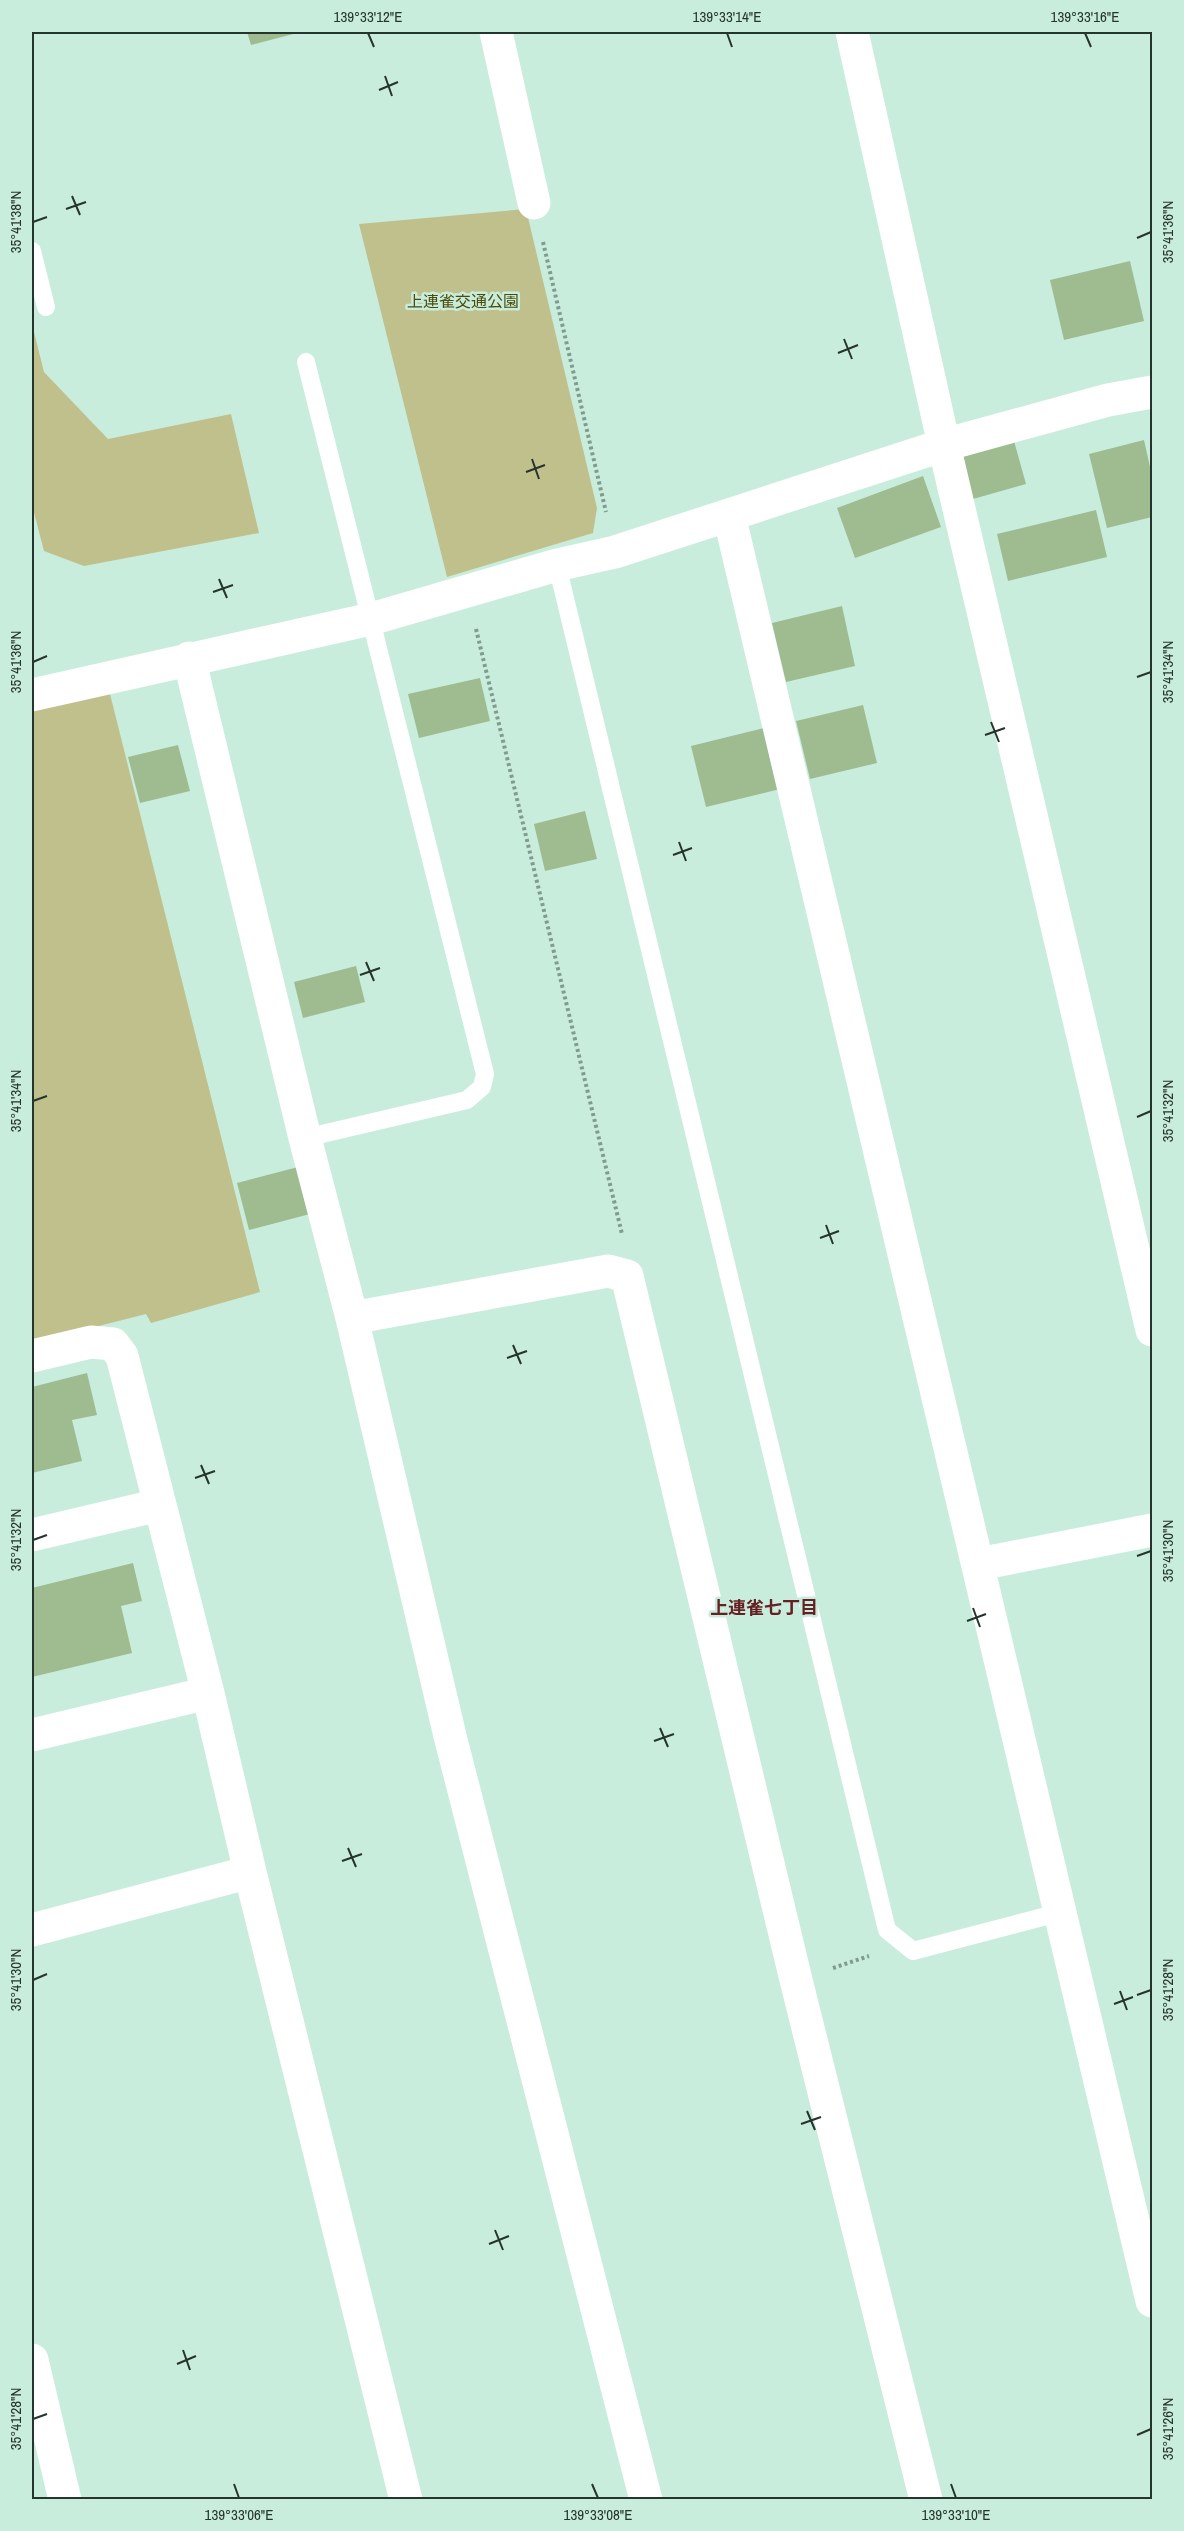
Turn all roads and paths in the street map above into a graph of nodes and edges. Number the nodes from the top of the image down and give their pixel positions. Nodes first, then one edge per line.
1 (496, 32) edge
2 (852, 32) edge
3 (534, 203) joint
4 (32, 251) edge
5 (46, 307) dead end
6 (306, 362) dead end
7 (1152, 392) edge
8 (944, 445) junction
9 (729, 515) junction
10 (615, 552) junction
11 (558, 565) junction
12 (466, 591) junction
13 (371, 619) junction
14 (189, 658) junction
15 (32, 695) edge
16 (305, 1138) junction
17 (627, 1276) junction
18 (352, 1318) junction
19 (1152, 1330) edge
20 (32, 1356) edge
21 (159, 1505) junction
22 (1152, 1530) edge
23 (32, 1535) edge
24 (978, 1564) junction
25 (208, 1693) junction
26 (32, 1735) edge
27 (250, 1872) junction
28 (1062, 1912) junction
29 (32, 1930) edge
30 (904, 1945) junction
31 (796, 1980) junction
32 (1152, 2301) edge
33 (32, 2360) edge
34 (65, 2499) edge
35 (406, 2499) edge
36 (646, 2499) edge
37 (926, 2499) edge

1 - 3 street
2 - 8 street
3 - 10 path
4 - 5 lane
6 - 13 lane
7 - 8 street
8 - 9 street
8 - 19 street
9 - 10 street
9 - 24 street
10 - 11 street
11 - 12 street
11 - 30 lane
12 - 13 street
12 - 17 path
13 - 14 street
13 - 16 lane
14 - 15 street
14 - 16 street
16 - 18 street
17 - 18 street
17 - 31 street
18 - 36 street
20 - 21 street
21 - 23 street
21 - 25 street
22 - 24 street
24 - 28 street
25 - 26 street
25 - 27 street
27 - 29 street
27 - 35 street
28 - 30 lane
28 - 32 street
30 - 31 path
31 - 37 street
33 - 34 street

